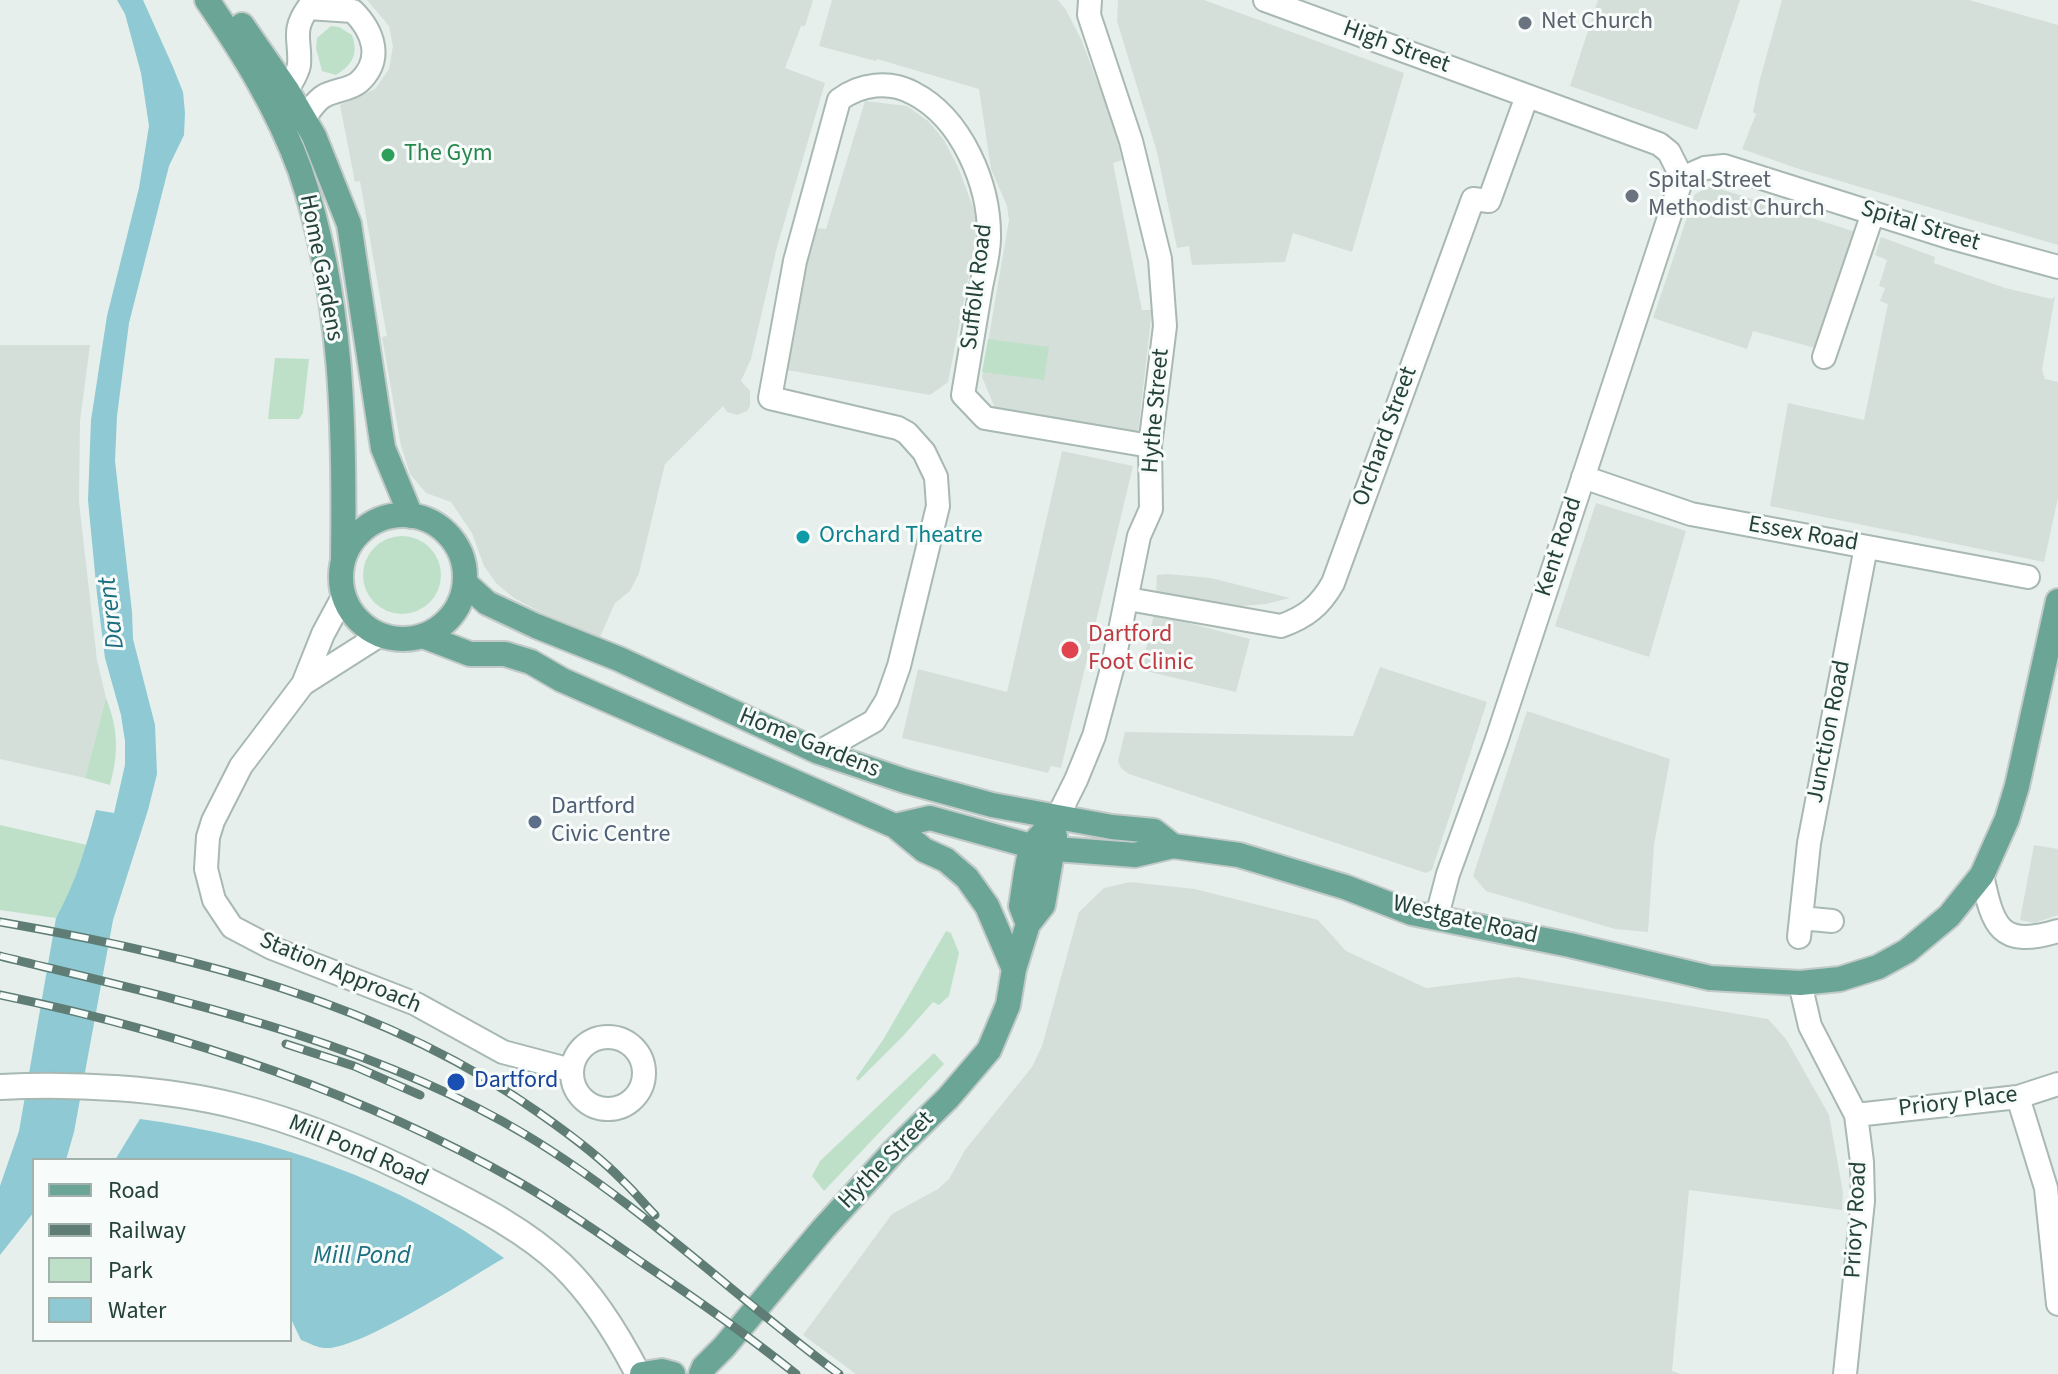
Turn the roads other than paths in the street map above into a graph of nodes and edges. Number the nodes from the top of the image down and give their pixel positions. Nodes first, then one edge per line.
1 (207, 0) edge
2 (225, 0) edge
3 (1090, 0) edge
4 (1265, 0) edge
5 (305, 4) edge
6 (287, 90) junction
7 (1527, 96) junction
8 (303, 119) junction
9 (1682, 178) junction
10 (308, 197) junction
11 (1873, 213) junction
12 (2058, 267) edge
13 (1824, 357) dead end
14 (1150, 446) junction
15 (1583, 477) junction
16 (411, 516) junction
17 (1866, 547) junction
18 (343, 561) junction
19 (2028, 577) dead end
20 (465, 583) junction
21 (344, 595) junction
22 (1128, 599) junction
23 (2058, 601) edge
24 (380, 635) junction
25 (423, 636) junction
26 (303, 684) junction
27 (819, 752) junction
28 (1057, 818) junction
29 (895, 826) junction
30 (1173, 846) junction
31 (1043, 847) junction
32 (1982, 875) junction
33 (1437, 916) junction
34 (1832, 921) dead end
35 (2058, 931) edge
36 (1014, 969) junction
37 (1800, 983) junction
38 (571, 1070) dead end
39 (2058, 1084) edge
40 (0, 1087) edge
41 (2018, 1097) junction
42 (1856, 1115) junction
43 (2058, 1304) edge
44 (640, 1374) edge
45 (673, 1374) edge
46 (701, 1374) edge
47 (1845, 1374) edge

1 - 10 main road, Home Gardens
2 - 6 main road, Home Gardens
3 - 14 street, Hythe Street
4 - 7 street, High Street
5 - 6 street
5 - 8 street
6 - 8 main road, Home Gardens
7 - 9 street
7 - 22 street, Orchard Street
8 - 10 main road
8 - 16 main road, Home Gardens
9 - 11 street, Spital Street
9 - 15 street, Kent Road
10 - 18 main road, Home Gardens
11 - 12 street, Spital Street
11 - 13 street
14 - 22 street, Hythe Street
14 - 27 street, Suffolk Road
15 - 17 street, Essex Road
15 - 33 street, Kent Road
16 - 18 main road
16 - 20 main road
17 - 19 street, Essex Road
17 - 34 street, Junction Road
18 - 21 main road
20 - 25 main road
20 - 27 main road, Home Gardens
21 - 24 main road
21 - 26 street, Station Approach
22 - 28 street, Hythe Street
23 - 32 main road, Westgate Road
24 - 25 main road
24 - 26 street, Station Approach
25 - 29 main road, Home Gardens
26 - 38 street, Station Approach
27 - 28 main road, Home Gardens
28 - 30 main road, Home Gardens
28 - 31 main road, Hythe Street
29 - 31 main road
29 - 36 main road, Home Gardens
30 - 31 main road, Westgate Road
30 - 33 main road, Westgate Road
31 - 36 main road, Hythe Street
32 - 35 street
32 - 37 main road, Westgate Road
33 - 37 main road, Westgate Road
36 - 46 main road, Hythe Street
37 - 42 street, Priory Road
39 - 41 street, Priory Place
40 - 44 street, Mill Pond Road
41 - 42 street, Priory Place
41 - 43 street
42 - 47 street, Priory Road
44 - 45 main road

